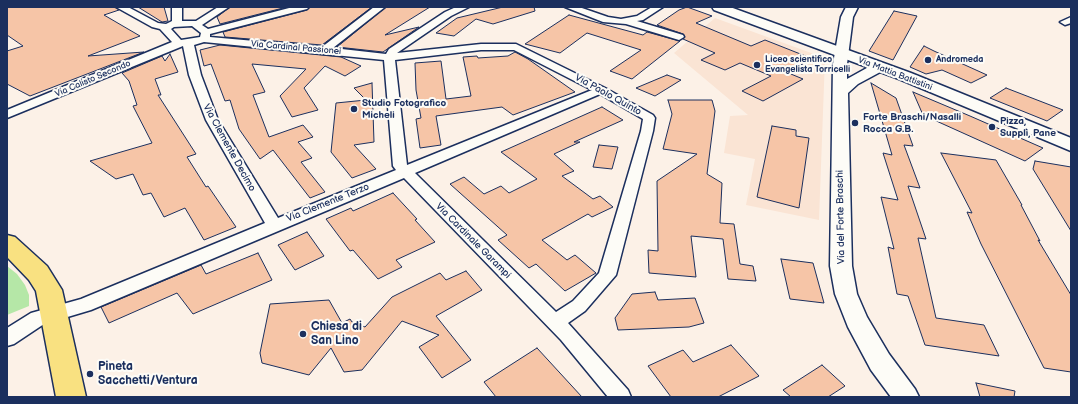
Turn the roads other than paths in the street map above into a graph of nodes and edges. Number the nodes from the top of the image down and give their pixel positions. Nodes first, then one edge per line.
1 (121, 7) edge
2 (177, 7) edge
3 (224, 7) edge
4 (304, 7) edge
5 (380, 7) edge
6 (464, 7) edge
7 (570, 7) edge
8 (658, 7) edge
9 (718, 7) edge
10 (852, 7) edge
11 (626, 21) junction
12 (177, 23) junction
13 (197, 24) junction
14 (166, 27) junction
15 (205, 36) junction
16 (679, 37) dead end
17 (183, 43) junction
18 (325, 50) junction
19 (841, 54) junction
20 (389, 57) junction
21 (879, 67) junction
22 (601, 90) junction
23 (840, 92) junction
24 (7, 114) edge
25 (1071, 145) edge
26 (404, 172) junction
27 (274, 226) junction
28 (7, 244) edge
29 (55, 314) junction
30 (555, 322) junction
31 (7, 338) edge
32 (71, 397) edge
33 (621, 397) edge
34 (906, 397) edge

1 - 14 street
2 - 12 street
3 - 13 street
4 - 15 street, Via Calisto Secondo
5 - 18 street
6 - 20 street
7 - 11 street
8 - 11 street
9 - 19 main road, Via Mattia Battistini
10 - 19 street, Via del Forte Braschi
11 - 16 street
12 - 13 street
12 - 14 street
13 - 15 street
14 - 17 street
15 - 17 street, Via Calisto Secondo
15 - 18 street, Via Cardinal Passionei
17 - 24 street, Via Calisto Secondo
17 - 27 street, Via Clemente Decimo
18 - 20 street, Via Cardinal Passionei
19 - 21 main road, Via Mattia Battistini
19 - 23 street, Via del Forte Braschi
20 - 22 street, Via Paolo Quinto
20 - 26 street, Via Cardinale Garampi
21 - 23 street
21 - 25 main road, Via Mattia Battistini
22 - 26 street, Via Clemente Terzo
22 - 30 street, Via Paolo Quinto
23 - 34 street, Via del Forte Braschi
26 - 27 street, Via Clemente Terzo
26 - 30 street, Via Cardinale Garampi
27 - 29 street, Via Clemente Terzo
28 - 29 main road
29 - 31 street, Via Clemente Terzo
29 - 32 main road
30 - 33 street, Via Cardinale Garampi

